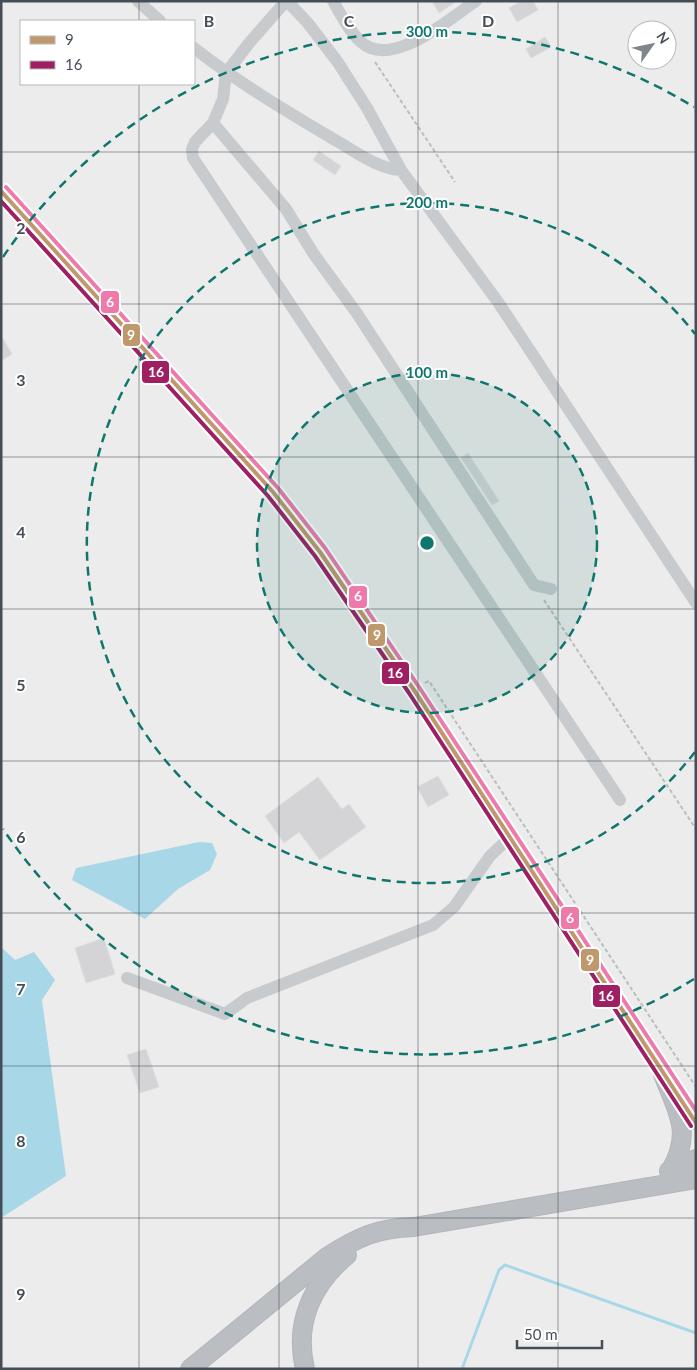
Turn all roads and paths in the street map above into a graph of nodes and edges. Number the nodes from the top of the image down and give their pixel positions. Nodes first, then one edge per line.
1 (138, 1) edge
2 (286, 1) edge
3 (333, 1) edge
4 (476, 1) edge
5 (159, 20) edge
6 (362, 43) junction
7 (195, 49) edge
8 (226, 74) junction
9 (213, 123) junction
10 (401, 170) junction
11 (455, 182) dead end
12 (1, 190) edge
13 (534, 585) junction
14 (552, 588) dead end
15 (696, 603) edge
16 (428, 681) dead end
17 (620, 800) dead end
18 (696, 829) edge
19 (510, 838) junction
20 (127, 978) dead end
21 (663, 1074) junction
22 (696, 1087) edge
23 (696, 1123) edge
24 (696, 1159) edge
25 (671, 1170) junction
26 (696, 1179) edge
27 (637, 1187) junction
28 (414, 1227) junction
29 (190, 1369) edge
30 (305, 1369) edge

1 - 5 street
2 - 8 street
2 - 10 street
3 - 6 street
4 - 6 street
6 - 11 path
7 - 8 street
8 - 9 street
8 - 10 street
9 - 13 street
9 - 17 street
10 - 15 street
12 - 19 main road
13 - 14 street
13 - 18 path
16 - 22 path
19 - 20 street
19 - 21 main road
21 - 23 main road
21 - 25 highway
24 - 25 highway
25 - 27 highway
26 - 27 highway
27 - 28 highway
28 - 29 highway
28 - 30 highway

